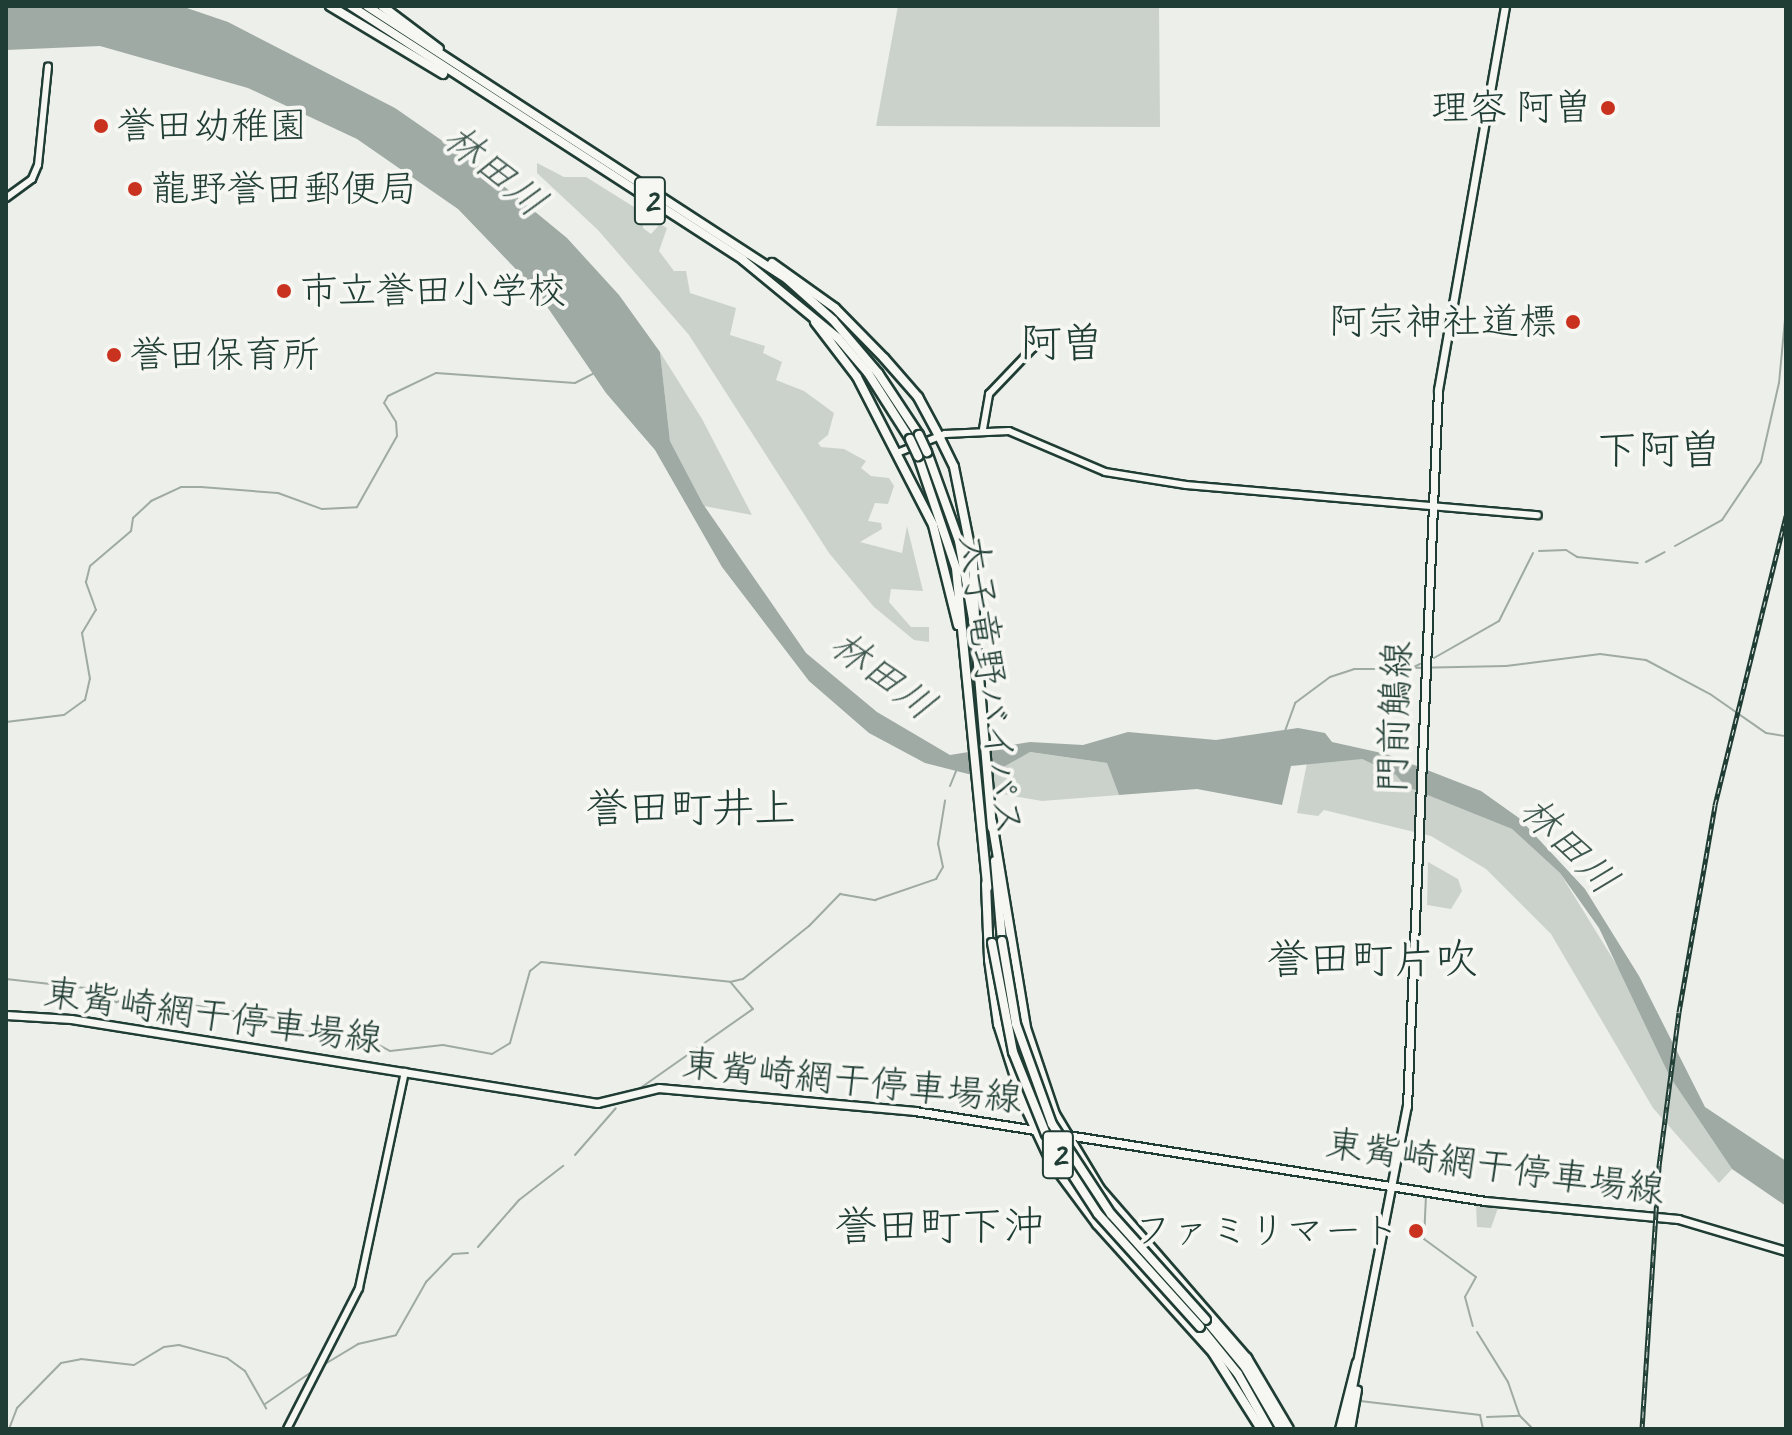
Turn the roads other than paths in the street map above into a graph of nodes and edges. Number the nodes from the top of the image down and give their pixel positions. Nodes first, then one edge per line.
1 (330, 6) edge
2 (351, 6) edge
3 (367, 6) edge
4 (382, 6) edge
5 (1505, 6) edge
6 (448, 59) junction
7 (48, 67) dead end
8 (503, 107) junction
9 (6, 198) edge
10 (732, 240) junction
11 (808, 312) junction
12 (1038, 336) dead end
13 (983, 429) junction
14 (939, 436) junction
15 (915, 437) junction
16 (897, 453) junction
17 (923, 454) junction
18 (1430, 506) junction
19 (1538, 515) dead end
20 (976, 645) junction
21 (969, 681) junction
22 (992, 822) junction
23 (994, 942) junction
24 (6, 1015) edge
25 (405, 1072) junction
26 (1035, 1129) junction
27 (1066, 1133) junction
28 (1394, 1184) junction
29 (1115, 1208) junction
30 (1110, 1240) junction
31 (1786, 1251) edge
32 (1169, 1266) junction
33 (1134, 1267) junction
34 (1208, 1309) junction
35 (1203, 1323) junction
36 (1189, 1326) junction
37 (1364, 1342) junction
38 (287, 1429) edge
39 (1261, 1429) edge
40 (1269, 1429) edge
41 (1281, 1429) edge
42 (1289, 1429) edge
43 (1344, 1429) edge

1 - 8 highway
2 - 8 highway, 太子竜野バイパス / 2
3 - 6 highway, 太子竜野バイパス / 2
4 - 6 highway
5 - 18 main road, 門前鵤線
6 - 10 highway, 太子竜野バイパス / 2
7 - 9 street
8 - 11 highway, 太子竜野バイパス / 2
10 - 14 highway
10 - 15 highway, 太子竜野バイパス / 2
11 - 15 highway, 太子竜野バイパス / 2
11 - 16 highway
12 - 13 street
13 - 14 street
13 - 18 street
14 - 16 street
14 - 20 highway
15 - 17 highway, 太子竜野バイパス / 2, bridge
16 - 21 highway
17 - 20 highway, 太子竜野バイパス / 2
17 - 21 highway, 太子竜野バイパス / 2
18 - 19 street
18 - 28 main road, 門前鵤線
20 - 22 highway, 太子竜野バイパス / 2
21 - 23 highway, 太子竜野バイパス / 2
22 - 23 highway, 太子竜野バイパス / 2
22 - 27 highway
23 - 26 highway, bridge
23 - 35 highway, 太子竜野バイパス / 2, bridge
24 - 25 main road, 東觜崎網干停車場線
25 - 26 main road, 東觜崎網干停車場線
25 - 38 street
26 - 27 main road, 東觜崎網干停車場線
26 - 30 highway
27 - 28 main road, 東觜崎網干停車場線
27 - 29 highway
28 - 31 main road, 東觜崎網干停車場線
28 - 37 main road, 門前鵤線
29 - 30 highway
29 - 32 highway
30 - 33 highway
32 - 33 highway
32 - 34 highway
33 - 36 highway
34 - 36 highway
34 - 42 highway
35 - 40 highway, 太子竜野バイパス / 2
35 - 41 highway, 太子竜野バイパス / 2
36 - 39 highway
37 - 43 main road, 門前鵤線
37 - 43 main road

